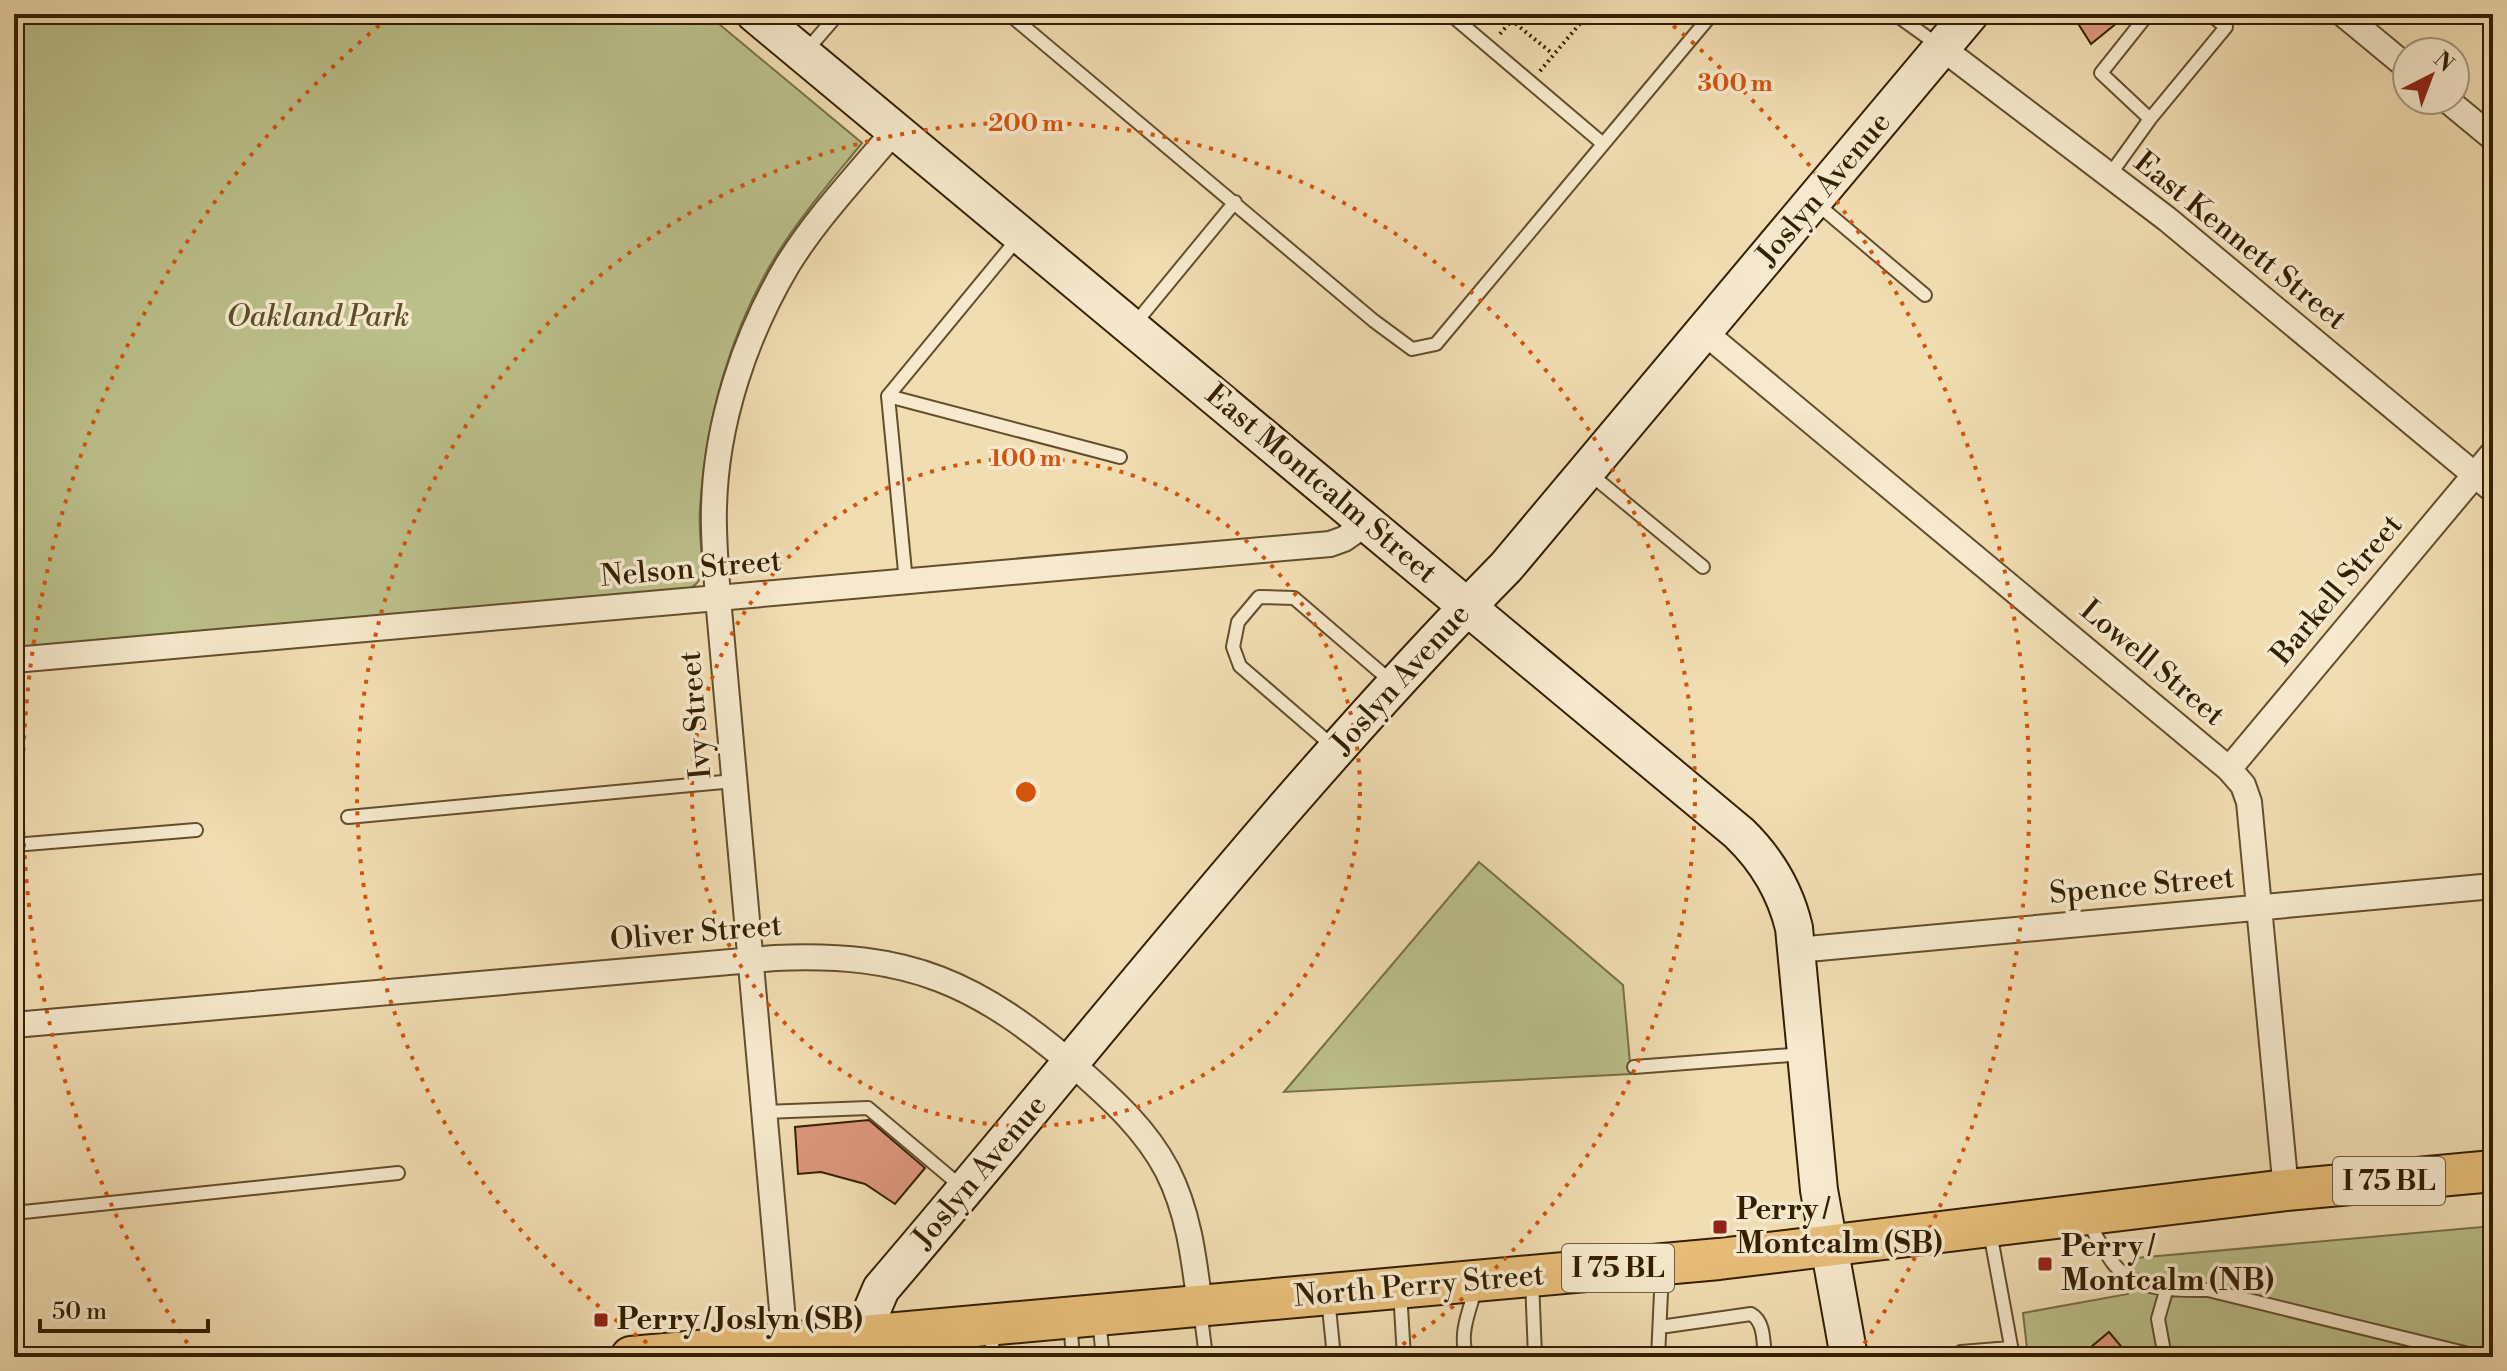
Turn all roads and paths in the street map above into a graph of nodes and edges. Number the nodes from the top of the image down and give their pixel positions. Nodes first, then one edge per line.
1 (755, 14) edge
2 (838, 14) edge
3 (1009, 14) edge
4 (1450, 14) edge
5 (1517, 14) edge
6 (1588, 14) edge
7 (1712, 14) edge
8 (1895, 14) edge
9 (1970, 14) edge
10 (2148, 14) edge
11 (2210, 14) edge
12 (2343, 14) edge
13 (1511, 20) junction
14 (1489, 47) junction
15 (1942, 48) junction
16 (803, 54) junction
17 (1554, 54) junction
18 (2391, 54) edge
19 (1530, 82) junction
20 (2466, 116) edge
21 (2150, 119) junction
22 (895, 130) junction
23 (2493, 138) edge
24 (1602, 143) junction
25 (2109, 176) junction
26 (1814, 201) junction
27 (1235, 202) junction
28 (1021, 235) junction
29 (1925, 295) dead end
30 (1132, 327) junction
31 (1704, 332) junction
32 (888, 396) junction
33 (2493, 453) edge
34 (1120, 457) dead end
35 (1587, 471) junction
36 (2484, 482) edge
37 (1367, 523) junction
38 (1703, 567) dead end
39 (906, 582) junction
40 (718, 598) junction
41 (1467, 606) junction
42 (14, 660) edge
43 (1396, 685) junction
44 (1337, 750) junction
45 (2229, 769) junction
46 (734, 781) junction
47 (348, 817) dead end
48 (196, 830) dead end
49 (14, 845) edge
50 (2493, 886) edge
51 (2259, 908) junction
52 (1797, 950) junction
53 (750, 960) junction
54 (14, 1025) edge
55 (1807, 1054) junction
56 (1071, 1063) junction
57 (1634, 1067) dead end
58 (764, 1112) junction
59 (2493, 1171) edge
60 (398, 1173) dead end
61 (965, 1190) junction
62 (2286, 1190) junction
63 (14, 1213) edge
64 (2083, 1213) junction
65 (1989, 1225) junction
66 (1828, 1245) junction
67 (1662, 1264) junction
68 (1532, 1276) junction
69 (1477, 1281) junction
70 (1400, 1288) junction
71 (2166, 1291) junction
72 (1328, 1295) junction
73 (1200, 1306) junction
74 (1084, 1316) junction
75 (1660, 1327) junction
76 (992, 1341) edge
77 (785, 1343) junction
78 (856, 1347) edge
79 (2011, 1353) edge
80 (1466, 1356) edge
81 (631, 1357) edge
82 (1073, 1357) edge
83 (1103, 1357) edge
84 (1206, 1357) edge
85 (1334, 1357) edge
86 (1404, 1357) edge
87 (1444, 1357) edge
88 (1535, 1357) edge
89 (1658, 1357) edge
90 (1765, 1357) edge
91 (1849, 1357) edge
92 (1958, 1357) edge
93 (2165, 1357) edge
94 (2481, 1357) edge

1 - 16 main road, East Montcalm Street
2 - 16 lane
3 - 27 lane
4 - 14 lane
5 - 13 path
6 - 17 path
7 - 24 lane
8 - 15 lane
9 - 15 main road, Joslyn Avenue
10 - 21 lane
11 - 21 lane
12 - 18 street
13 - 14 path
13 - 17 path
14 - 19 lane
15 - 25 street, East Kennett Street
15 - 26 main road, Joslyn Avenue
16 - 22 main road, East Montcalm Street
17 - 19 path
19 - 24 lane
20 - 23 street
21 - 25 lane
22 - 28 main road, East Montcalm Street
22 - 40 street, Ivy Street
24 - 27 lane
25 - 36 street, East Kennett Street
26 - 29 lane
26 - 31 main road, Joslyn Avenue
27 - 30 lane
28 - 30 main road, East Montcalm Street
28 - 32 lane
30 - 37 main road, East Montcalm Street
31 - 35 main road, Joslyn Avenue
31 - 45 street, Lowell Street
32 - 34 lane
32 - 39 lane
33 - 36 street, Barkell Street
35 - 38 lane
35 - 41 main road, Joslyn Avenue
36 - 45 street, Barkell Street
37 - 39 street, Nelson Street
37 - 41 main road, East Montcalm Street
39 - 40 street, Nelson Street
40 - 42 street, Nelson Street
40 - 46 street, Ivy Street
41 - 43 main road, Joslyn Avenue
41 - 52 main road, East Montcalm Street
43 - 44 main road, Joslyn Avenue
43 - 44 lane
44 - 56 main road, Joslyn Avenue
45 - 51 street, Lowell Street
46 - 47 lane
46 - 53 street, Ivy Street
48 - 49 lane
50 - 51 street, Spence Street
51 - 52 street, Spence Street
51 - 62 street, Lowell Street
52 - 55 main road, East Montcalm Street
53 - 54 street, Oliver Street
53 - 56 street, Oliver Street
53 - 58 street, Ivy Street
55 - 57 lane
55 - 66 main road, East Montcalm Street
56 - 61 main road, Joslyn Avenue
56 - 73 street, Oliver Street
58 - 61 lane
58 - 77 street, Ivy Street
59 - 62 main road, North Perry Street / I 75 BL
60 - 63 lane
61 - 78 main road, Joslyn Avenue
62 - 64 main road, North Perry Street / I 75 BL
64 - 65 main road, North Perry Street / I 75 BL
64 - 71 lane
65 - 66 main road, North Perry Street / I 75 BL
65 - 79 lane
66 - 67 main road, North Perry Street / I 75 BL
66 - 91 main road, East Montcalm Street
67 - 68 main road, North Perry Street / I 75 BL
67 - 75 lane
68 - 69 main road, North Perry Street / I 75 BL
68 - 88 lane
69 - 70 main road, North Perry Street / I 75 BL
69 - 80 lane
70 - 72 main road, North Perry Street / I 75 BL
70 - 86 lane
71 - 93 lane
71 - 94 lane
72 - 73 main road, North Perry Street / I 75 BL
72 - 85 lane
73 - 74 main road, North Perry Street / I 75 BL
73 - 84 lane
74 - 76 main road, North Perry Street / I 75 BL
74 - 82 lane
74 - 83 lane
75 - 89 lane
75 - 90 lane
76 - 78 main road, North Perry Street / I 75 BL
77 - 78 main road, North Perry Street / I 75 BL
77 - 81 main road, North Perry Street / I 75 BL
79 - 92 lane
80 - 87 lane

